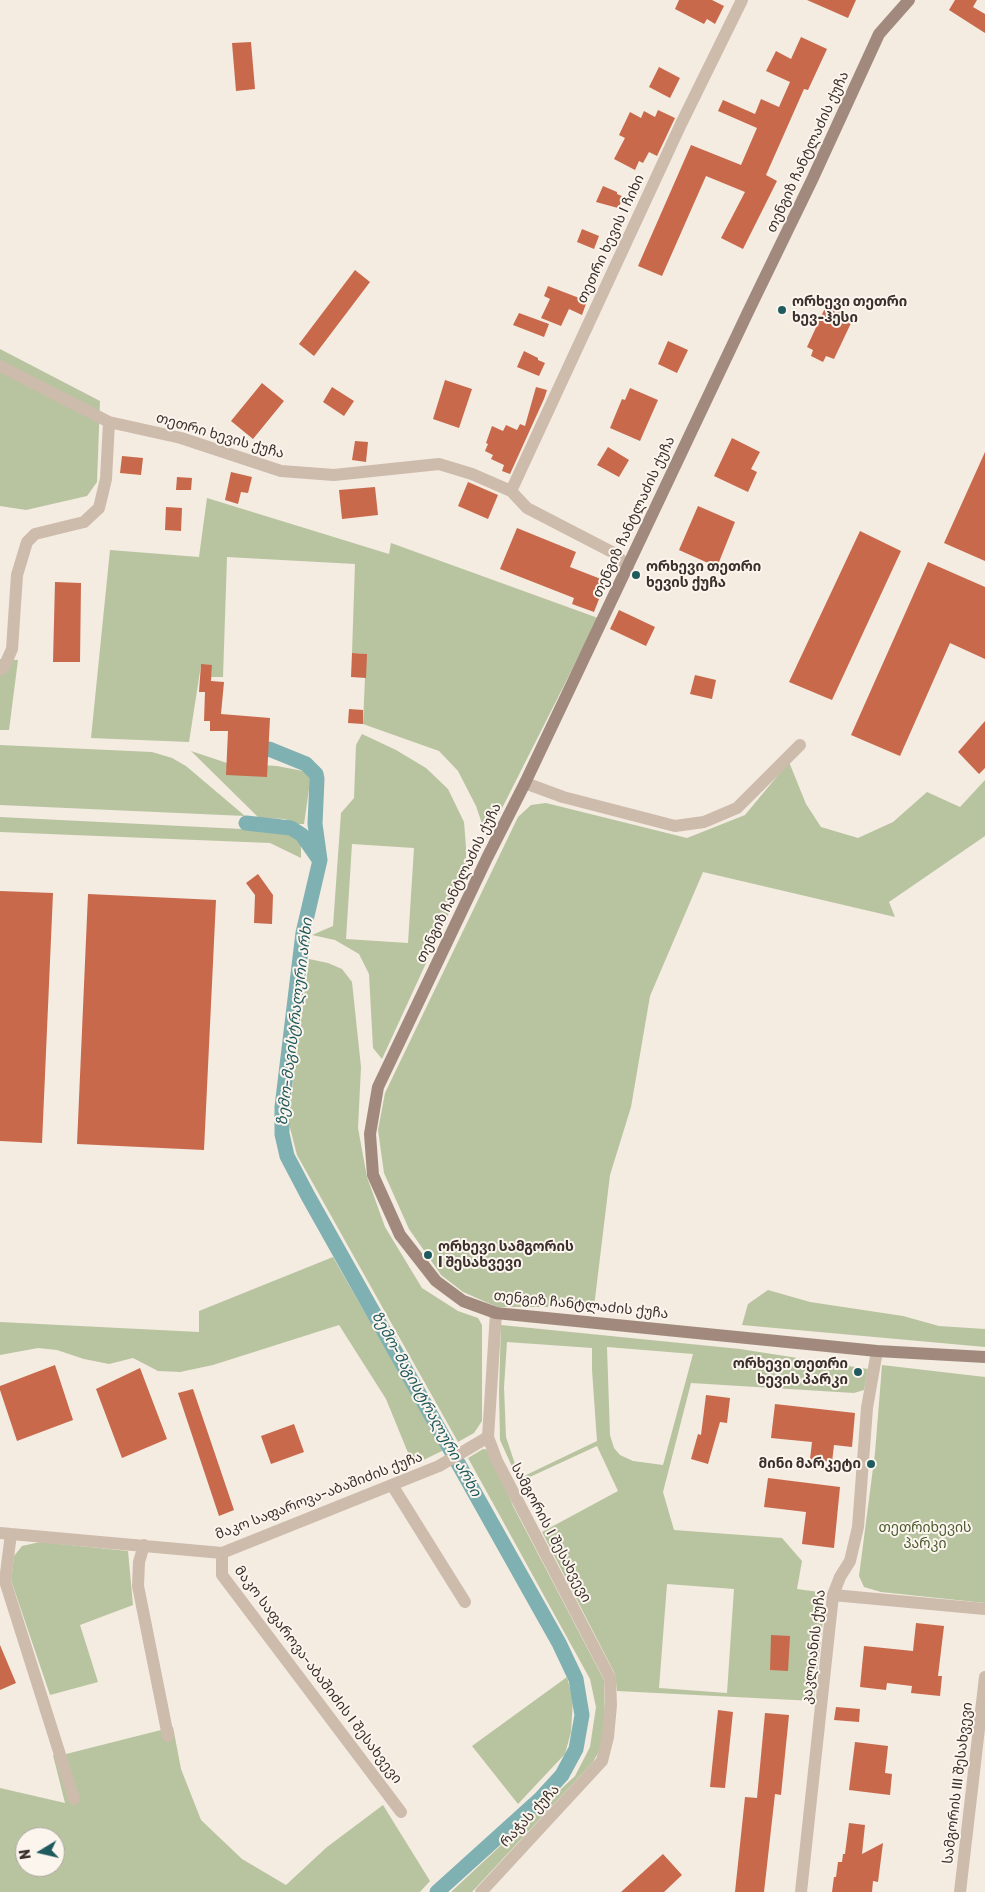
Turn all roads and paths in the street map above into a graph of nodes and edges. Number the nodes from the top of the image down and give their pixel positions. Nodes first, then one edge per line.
1 (742, 0) edge
2 (909, 0) edge
3 (0, 366) edge
4 (109, 422) junction
5 (511, 491) junction
6 (628, 566) junction
7 (0, 670) edge
8 (800, 745) dead end
9 (525, 783) junction
10 (496, 1313) junction
11 (878, 1351) junction
12 (985, 1357) edge
13 (488, 1436) junction
14 (392, 1485) junction
15 (6, 1534) edge
16 (144, 1545) junction
17 (222, 1552) junction
18 (833, 1595) junction
19 (465, 1602) dead end
20 (985, 1609) edge
21 (985, 1677) edge
22 (168, 1736) dead end
23 (602, 1761) joint
24 (74, 1799) dead end
25 (401, 1812) dead end
26 (481, 1892) edge
27 (801, 1892) edge
28 (960, 1892) edge

1 - 5 street, თეთრი ხევის I ჩიხი
2 - 6 street, თენგიზ ჩანტლაძის ქუჩა
3 - 4 street, თეთრი ხევის ქუჩა
4 - 5 street, თეთრი ხევის ქუჩა
4 - 7 street
5 - 6 street, თეთრი ხევის ქუჩა
6 - 9 street, თენგიზ ჩანტლაძის ქუჩა
8 - 9 street
9 - 10 street, თენგიზ ჩანტლაძის ქუჩა
10 - 11 street, თენგიზ ჩანტლაძის ქუჩა
10 - 13 street, სამგორის I შესახვევი
11 - 12 street, თენგიზ ჩანტლაძის ქუჩა
11 - 18 street, კაკლიანის ქუჩა
13 - 14 street, მაკო საფაროვა-აბაშიძის ქუჩა
13 - 23 street, სამგორის I შესახვევი
14 - 17 street, მაკო საფაროვა-აბაშიძის ქუჩა
14 - 19 street
15 - 16 street, მაკო საფაროვა-აბაშიძის ქუჩა
15 - 24 street
16 - 17 street, მაკო საფაროვა-აბაშიძის ქუჩა
16 - 22 street
17 - 25 street, მაკო საფაროვა-აბაშიძის I შესახვევი
18 - 20 street
18 - 27 street, კაკლიანის ქუჩა
21 - 28 street, სამგორის III შესახვევი
23 - 26 street, რაჭას ქუჩა

